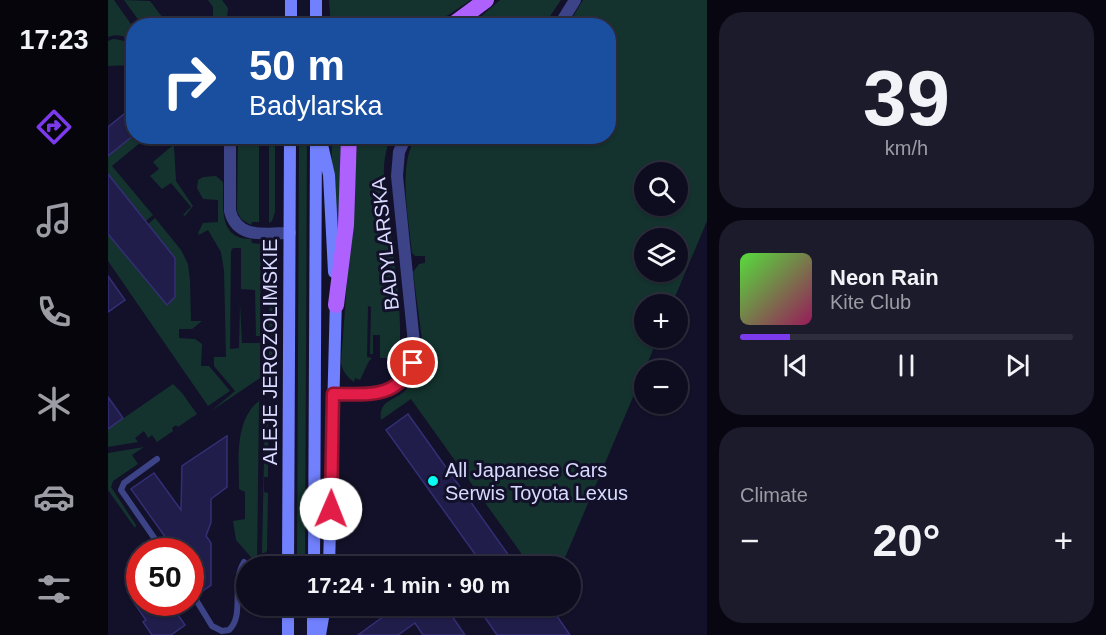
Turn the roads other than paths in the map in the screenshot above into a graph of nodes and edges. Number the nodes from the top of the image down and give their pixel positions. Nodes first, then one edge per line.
1 (291, 0) edge
2 (316, 0) edge
3 (486, 0) edge
4 (575, 0) edge
5 (291, 18) edge
6 (316, 18) edge
7 (462, 18) edge
8 (564, 18) edge
9 (231, 144) edge
10 (290, 144) edge
11 (316, 144) edge
12 (322, 144) edge
13 (349, 144) edge
14 (402, 144) edge
15 (290, 233) junction
16 (336, 305) junction
17 (333, 394) junction
18 (157, 459) dead end
19 (154, 538) edge
20 (288, 556) edge
21 (314, 556) edge
22 (329, 556) edge
23 (204, 611) edge
24 (236, 616) edge
25 (288, 616) edge
26 (313, 616) edge
27 (323, 616) edge
28 (288, 635) edge
29 (313, 635) edge
30 (320, 635) edge

1 - 5 main road
2 - 6 main road
3 - 7 main road
4 - 8 street
9 - 15 street
10 - 15 main road, ALEJE JEROZOLIMSKIE
11 - 21 main road
12 - 16 main road
13 - 16 main road
14 - 17 street, BADYLARSKA
15 - 20 main road, ALEJE JEROZOLIMSKIE
16 - 17 main road
17 - 22 main road
18 - 19 lane
23 - 24 lane
25 - 28 main road
26 - 29 main road
27 - 30 main road

